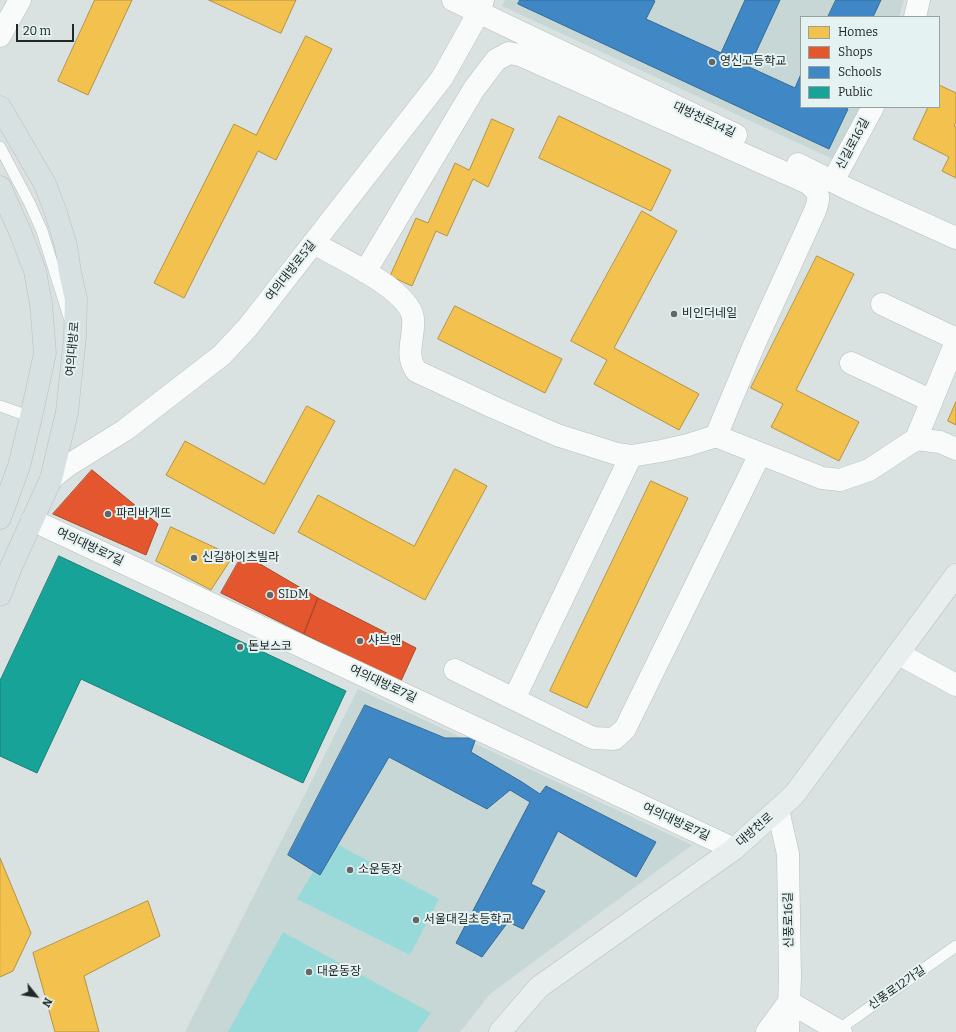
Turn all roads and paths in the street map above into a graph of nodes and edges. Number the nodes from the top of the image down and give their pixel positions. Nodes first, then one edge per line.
1 (20, 0) edge
2 (453, 0) edge
3 (919, 0) edge
4 (481, 6) edge
5 (915, 16) edge
6 (0, 36) edge
7 (0, 107) edge
8 (872, 108) edge
9 (0, 147) edge
10 (833, 181) junction
11 (0, 187) edge
12 (956, 238) edge
13 (313, 243) junction
14 (365, 272) junction
15 (882, 304) dead end
16 (75, 337) junction
17 (851, 363) dead end
18 (932, 401) junction
19 (0, 406) edge
20 (31, 417) junction
21 (716, 436) junction
22 (916, 439) junction
23 (956, 449) edge
24 (760, 454) junction
25 (631, 456) junction
26 (51, 478) junction
27 (0, 518) edge
28 (32, 520) junction
29 (956, 575) edge
30 (0, 595) edge
31 (899, 654) junction
32 (455, 670) dead end
33 (956, 685) edge
34 (514, 699) junction
35 (778, 810) junction
36 (734, 849) junction
37 (956, 946) edge
38 (789, 1002) junction
39 (839, 1031) edge
40 (500, 1032) edge
41 (767, 1032) edge
42 (788, 1032) edge

1 - 6 street
2 - 4 street, 대방천로14길
3 - 5 street
4 - 10 street, 대방천로14길
4 - 13 street, 여의대방로5길
7 - 16 main road, 여의대방로
8 - 10 street, 신길로16길
9 - 16 lane
10 - 12 street, 대방천로14길
11 - 20 main road
13 - 14 street
13 - 26 street, 여의대방로5길
14 - 21 street
14 - 25 street
15 - 18 street
16 - 26 main road, 여의대방로
17 - 18 street
18 - 22 street
19 - 20 lane
20 - 27 main road
21 - 24 street
21 - 25 street
22 - 23 street
22 - 24 street
24 - 34 street
25 - 34 street
26 - 28 main road, 여의대방로
28 - 30 main road, 여의대방로
28 - 36 street, 여의대방로7길
29 - 31 main road, 대방천로
31 - 33 street
31 - 35 main road, 대방천로
32 - 34 street
35 - 36 main road, 대방천로
35 - 38 street, 신풍로16길
36 - 40 main road, 대방천로
37 - 39 lane, 신풍로12가길
38 - 39 street
38 - 41 street
38 - 42 street, 신풍로16길

